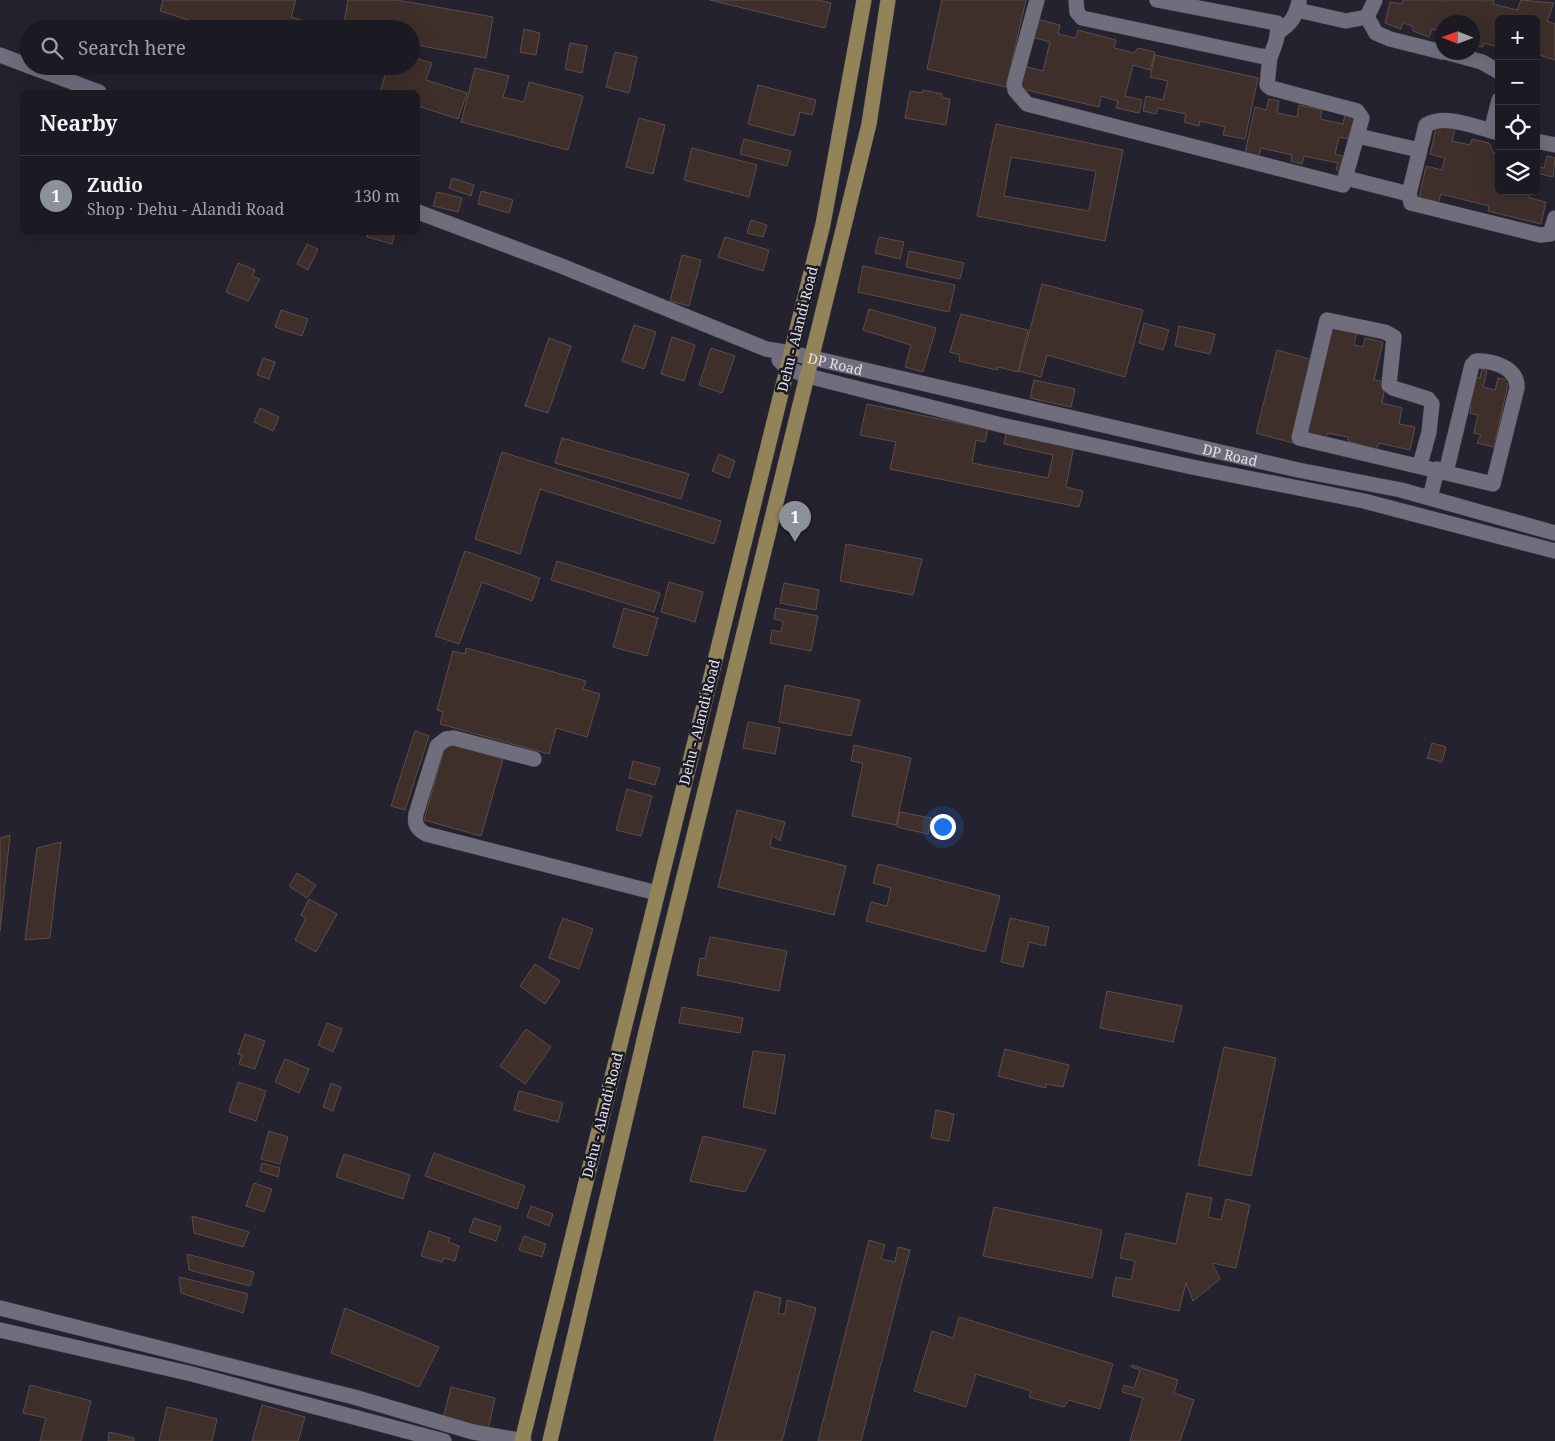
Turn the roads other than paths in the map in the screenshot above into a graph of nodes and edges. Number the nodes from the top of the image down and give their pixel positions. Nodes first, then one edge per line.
1 (864, 0) edge
2 (888, 0) edge
3 (1036, 0) edge
4 (1157, 0) edge
5 (1375, 0) edge
6 (1073, 1) edge
7 (1298, 5) edge
8 (1368, 17) junction
9 (1278, 32) junction
10 (1435, 50) edge
11 (0, 55) edge
12 (1270, 57) junction
13 (1474, 60) edge
14 (20, 63) edge
15 (1495, 70) edge
16 (53, 75) edge
17 (94, 90) edge
18 (842, 132) junction
19 (1495, 132) edge
20 (866, 136) junction
21 (1358, 136) junction
22 (1540, 142) edge
23 (1555, 145) edge
24 (1419, 150) junction
25 (1346, 178) junction
26 (1409, 194) junction
27 (420, 213) edge
28 (1555, 218) edge
29 (766, 349) junction
30 (791, 352) junction
31 (812, 358) junction
32 (787, 368) junction
33 (808, 376) junction
34 (1420, 465) junction
35 (1441, 471) junction
36 (1320, 474) junction
37 (1316, 491) junction
38 (1430, 498) junction
39 (1555, 533) edge
40 (1555, 551) edge
41 (534, 759) dead end
42 (657, 893) junction
43 (0, 1308) edge
44 (0, 1330) edge
45 (444, 1441) edge
46 (523, 1441) edge
47 (550, 1441) edge

1 - 18 main road, Dehu - Alandi Road
2 - 20 main road, Dehu - Alandi Road
3 - 25 street
4 - 9 street
5 - 8 street
6 - 12 street
7 - 8 street
7 - 9 street
8 - 10 street
9 - 12 street
11 - 14 street
12 - 21 street
13 - 15 street
16 - 17 street
18 - 20 main road
18 - 30 main road, Dehu - Alandi Road
19 - 24 street
20 - 31 main road, Dehu - Alandi Road
21 - 24 street
21 - 25 street
22 - 23 street
24 - 26 street
25 - 26 street
26 - 28 street
27 - 29 street
29 - 30 street, DP Road
29 - 32 street, DP Road
30 - 31 street, DP Road
30 - 32 main road, Dehu - Alandi Road
31 - 33 main road, Dehu - Alandi Road
31 - 36 street, DP Road
32 - 33 street, DP Road
32 - 42 main road, Dehu - Alandi Road
33 - 37 street, DP Road
33 - 47 main road, Dehu - Alandi Road
34 - 34 street
34 - 35 street
35 - 35 street
35 - 38 street
36 - 37 street
36 - 38 street, DP Road
37 - 40 street, DP Road
38 - 39 street, DP Road
41 - 42 street
42 - 46 main road, Dehu - Alandi Road
43 - 46 street
44 - 45 street

